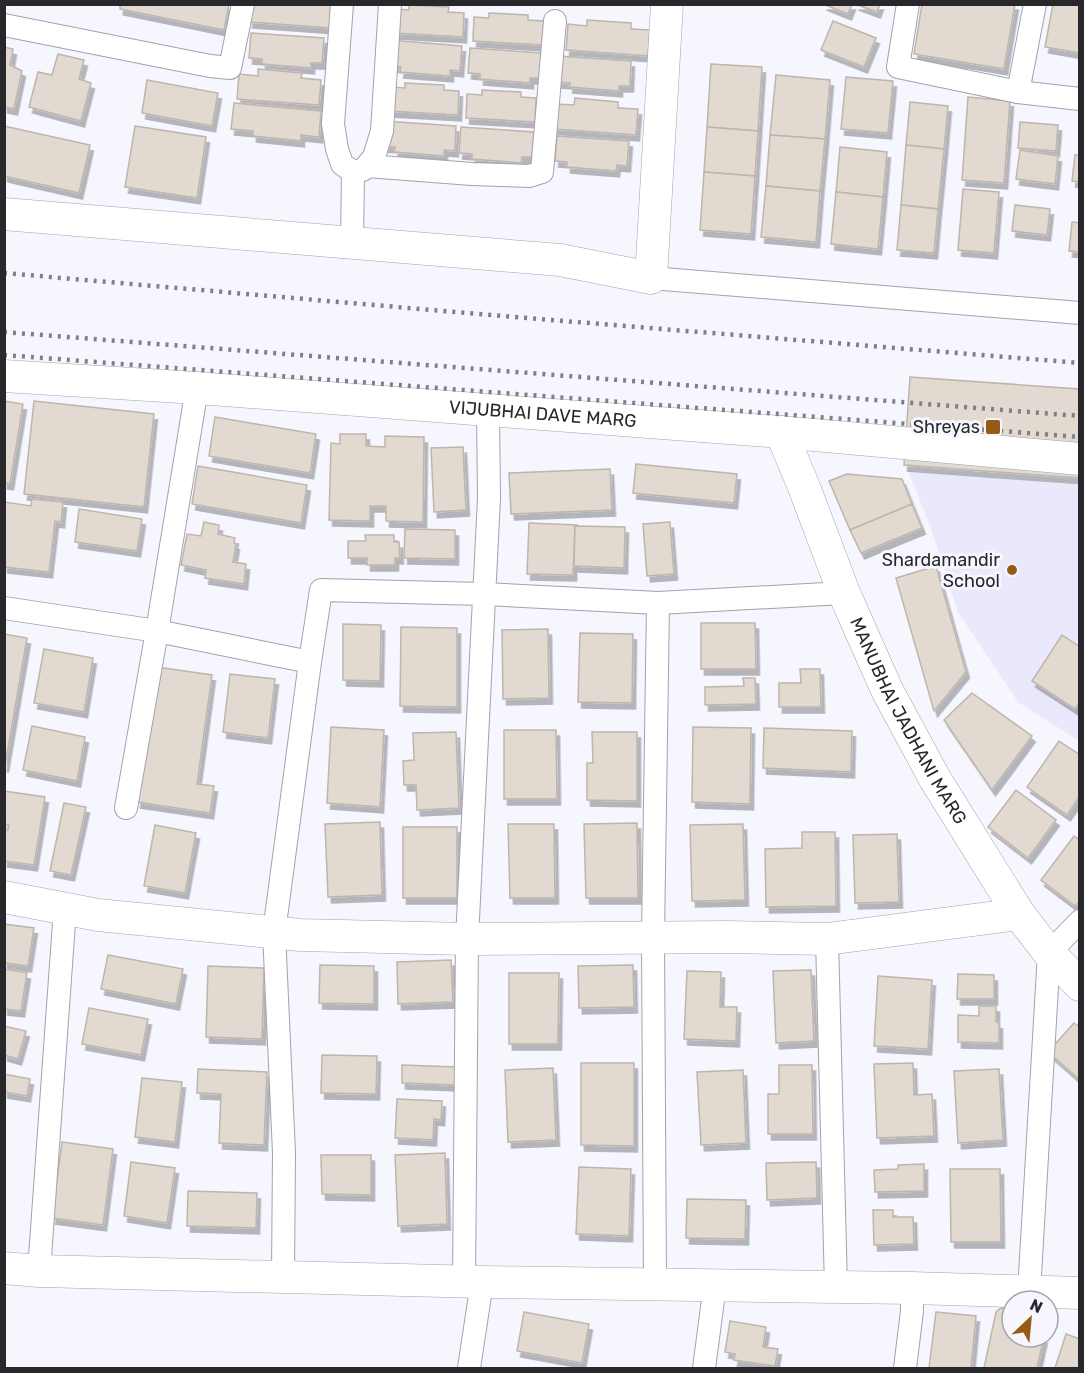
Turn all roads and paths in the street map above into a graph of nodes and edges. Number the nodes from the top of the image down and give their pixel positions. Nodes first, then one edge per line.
1 (243, 4) edge
2 (342, 4) edge
3 (390, 4) edge
4 (667, 4) edge
5 (908, 4) edge
6 (1035, 4) edge
7 (555, 21) dead end
8 (4, 25) edge
9 (1018, 92) junction
10 (1080, 99) edge
11 (360, 169) junction
12 (4, 214) edge
13 (352, 243) junction
14 (651, 278) junction
15 (1080, 313) edge
16 (4, 376) edge
17 (197, 388) junction
18 (488, 410) junction
19 (780, 432) junction
20 (1080, 459) edge
21 (844, 593) junction
22 (484, 594) junction
23 (658, 603) junction
24 (4, 608) edge
25 (157, 631) junction
26 (310, 662) junction
27 (126, 808) dead end
28 (4, 897) edge
29 (65, 909) junction
30 (1019, 914) junction
31 (1080, 921) edge
32 (274, 932) junction
33 (653, 937) junction
34 (467, 939) junction
35 (827, 939) junction
36 (1049, 953) junction
37 (1080, 985) edge
38 (4, 1268) edge
39 (39, 1270) junction
40 (283, 1277) junction
41 (473, 1282) junction
42 (655, 1285) junction
43 (715, 1285) junction
44 (836, 1287) junction
45 (912, 1288) junction
46 (1029, 1289) edge
47 (1000, 1291) edge
48 (1060, 1293) edge
49 (1080, 1293) edge
50 (469, 1368) edge
51 (704, 1368) edge
52 (904, 1368) edge

1 - 8 street
2 - 11 street
3 - 11 street
4 - 14 street
5 - 9 street
6 - 9 street
7 - 11 street
9 - 10 street
11 - 13 street
12 - 13 street
13 - 14 street
14 - 15 street
16 - 17 street, VIJUBHAI DAVE MARG
17 - 18 street, VIJUBHAI DAVE MARG
17 - 25 street
18 - 19 street, VIJUBHAI DAVE MARG
18 - 22 street
19 - 20 street, VIJUBHAI DAVE MARG
19 - 21 street, MANUBHAI JADHANI MARG
21 - 23 street
21 - 30 street, MANUBHAI JADHANI MARG
22 - 23 street
22 - 26 street
22 - 34 street
23 - 33 street
24 - 25 street
25 - 26 street
25 - 27 street
26 - 32 street
28 - 29 street
29 - 32 street
29 - 39 street
30 - 35 street
30 - 36 street, MANUBHAI JADHANI MARG
31 - 36 street
32 - 34 street
32 - 40 street
33 - 34 street
33 - 35 street
33 - 42 street
34 - 41 street
35 - 44 street
36 - 37 street, MANUBHAI JADHANI MARG
36 - 46 street
38 - 39 street
39 - 40 street
40 - 41 street
41 - 42 street
41 - 50 street
42 - 43 street
43 - 44 street
43 - 51 street
44 - 45 street
45 - 47 street
45 - 52 street
48 - 49 street

